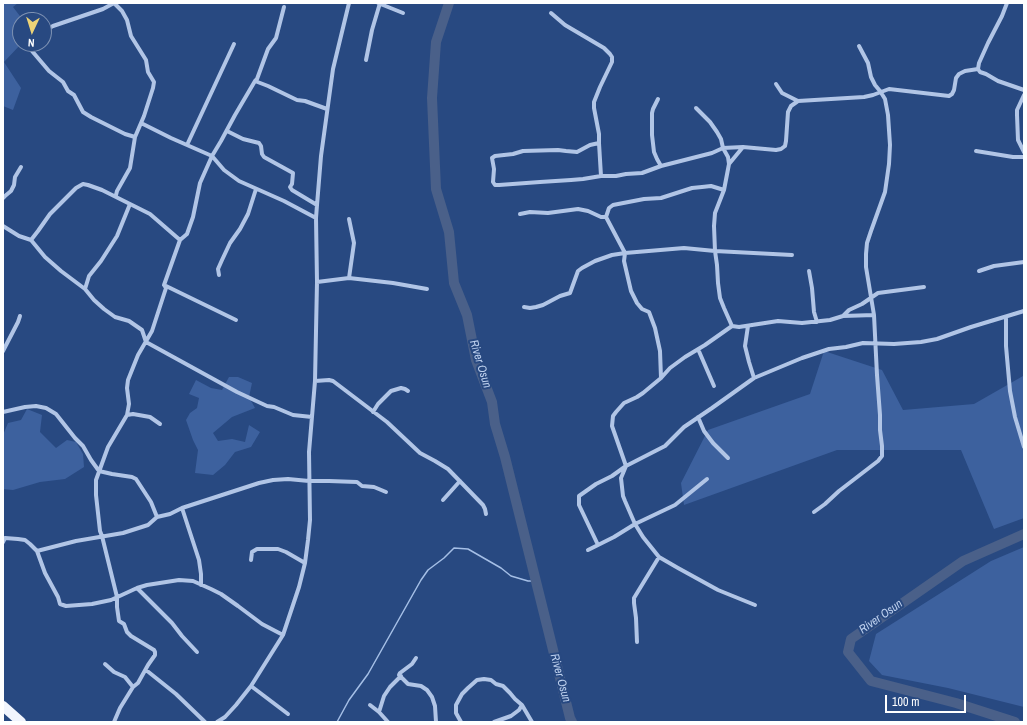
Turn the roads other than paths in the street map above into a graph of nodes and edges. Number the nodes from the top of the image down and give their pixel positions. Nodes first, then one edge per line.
1 (114, 3) edge
2 (349, 3) edge
3 (379, 3) edge
4 (1007, 3) edge
5 (284, 7) dead end
6 (403, 13) dead end
7 (551, 13) dead end
8 (52, 26) edge
9 (234, 44) dead end
10 (859, 46) dead end
11 (33, 52) edge
12 (366, 60) dead end
13 (978, 69) junction
14 (255, 81) junction
15 (776, 84) dead end
16 (1024, 90) edge
17 (880, 91) junction
18 (1024, 95) edge
19 (658, 99) dead end
20 (798, 101) junction
21 (696, 108) dead end
22 (327, 109) junction
23 (141, 123) junction
24 (227, 130) junction
25 (135, 137) junction
26 (599, 143) junction
27 (187, 145) junction
28 (743, 147) junction
29 (723, 148) junction
30 (976, 151) dead end
31 (1024, 152) edge
32 (212, 156) junction
33 (1024, 157) edge
34 (729, 164) junction
35 (661, 166) junction
36 (21, 167) dead end
37 (601, 176) junction
38 (256, 189) junction
39 (724, 190) junction
40 (114, 196) junction
41 (3, 198) edge
42 (130, 204) junction
43 (317, 204) junction
44 (520, 214) dead end
45 (606, 217) junction
46 (316, 218) junction
47 (349, 219) dead end
48 (3, 226) edge
49 (31, 240) junction
50 (180, 240) junction
51 (715, 251) junction
52 (625, 253) junction
53 (792, 254) dead end
54 (1024, 262) edge
55 (810, 271) dead end
56 (979, 271) dead end
57 (220, 275) dead end
58 (348, 278) junction
59 (317, 282) junction
60 (164, 285) junction
61 (924, 287) dead end
62 (85, 289) junction
63 (427, 289) dead end
64 (871, 298) junction
65 (524, 307) dead end
66 (1024, 311) edge
67 (874, 315) junction
68 (20, 316) dead end
69 (843, 316) junction
70 (1006, 317) junction
71 (236, 320) dead end
72 (817, 322) junction
73 (732, 326) junction
74 (748, 326) junction
75 (146, 342) junction
76 (875, 343) junction
77 (698, 349) junction
78 (3, 351) edge
79 (662, 378) junction
80 (754, 378) junction
81 (315, 381) junction
82 (714, 386) dead end
83 (408, 391) dead end
84 (3, 412) edge
85 (373, 412) junction
86 (127, 415) junction
87 (312, 417) junction
88 (698, 417) junction
89 (160, 424) dead end
90 (1024, 447) edge
91 (728, 458) dead end
92 (626, 466) junction
93 (99, 471) junction
94 (707, 478) dead end
95 (460, 481) junction
96 (310, 482) junction
97 (386, 492) dead end
98 (443, 500) dead end
99 (182, 508) junction
100 (814, 512) dead end
101 (486, 514) dead end
102 (158, 517) junction
103 (635, 524) junction
104 (102, 536) junction
105 (3, 542) edge
106 (598, 545) junction
107 (588, 550) dead end
108 (37, 552) junction
109 (659, 557) junction
110 (251, 560) dead end
111 (305, 563) junction
112 (201, 585) junction
113 (137, 588) junction
114 (117, 597) junction
115 (111, 600) junction
116 (755, 605) dead end
117 (117, 607) junction
118 (283, 635) junction
119 (637, 642) dead end
120 (197, 652) dead end
121 (416, 658) dead end
122 (105, 664) dead end
123 (146, 670) junction
124 (401, 676) junction
125 (251, 686) junction
126 (133, 687) junction
127 (370, 704) dead end
128 (522, 705) junction
129 (3, 706) edge
130 (379, 712) junction
131 (288, 714) dead end
132 (21, 722) edge
133 (114, 722) edge
134 (205, 722) edge
135 (217, 722) edge
136 (388, 722) edge
137 (436, 722) edge
138 (461, 722) edge
139 (494, 722) edge
140 (532, 722) edge

1 - 8 street
1 - 23 street
2 - 22 street
3 - 6 street
3 - 12 street
4 - 13 street
5 - 14 street
7 - 26 street
9 - 27 street
10 - 17 street
11 - 25 street
13 - 16 street
13 - 17 street
14 - 22 street
14 - 24 street
15 - 20 street
17 - 20 street
17 - 64 street
18 - 31 street
19 - 35 street
20 - 28 street
21 - 29 street
22 - 43 street
23 - 25 street
23 - 27 street
24 - 32 street
24 - 43 street
25 - 40 street
26 - 37 street
26 - 37 street
27 - 32 street
28 - 29 street
28 - 34 street
29 - 34 street
29 - 35 street
30 - 33 street
32 - 38 street
32 - 50 street
34 - 39 street
35 - 37 street
36 - 41 street
38 - 46 street
38 - 57 street
39 - 45 street
39 - 51 street
40 - 42 street
40 - 49 street
42 - 50 street
42 - 62 street
43 - 46 street
44 - 45 street
45 - 52 street
46 - 59 street
47 - 58 street
48 - 49 street
49 - 62 street
50 - 60 street
51 - 52 street
51 - 53 street
51 - 73 street
52 - 65 street
52 - 79 street
54 - 56 street
55 - 72 street
58 - 59 street
58 - 63 street
59 - 81 street
60 - 71 street
60 - 75 street
61 - 64 street
62 - 75 street
64 - 67 street
64 - 69 street
66 - 70 street
67 - 69 street
67 - 76 street
68 - 78 street
69 - 72 street
70 - 76 street
70 - 90 street
72 - 74 street
73 - 74 street
73 - 77 street
74 - 80 street
75 - 86 street
75 - 87 street
76 - 80 street
76 - 100 street
77 - 79 street
77 - 82 street
79 - 92 street
80 - 88 street
81 - 85 street
81 - 87 street
83 - 85 street
84 - 93 street
85 - 95 street
86 - 89 street
86 - 93 street
87 - 96 street
88 - 91 street
88 - 92 street
92 - 103 street
92 - 106 street
93 - 102 street
93 - 104 street
94 - 103 street
95 - 98 street
95 - 101 street
96 - 97 street
96 - 99 street
96 - 111 street
99 - 102 street
99 - 112 street
102 - 104 street
103 - 106 street
103 - 109 street
104 - 108 street
104 - 114 street
105 - 108 street
106 - 107 street
108 - 115 street
109 - 116 street
109 - 119 street
110 - 111 street
111 - 118 street
112 - 113 street
112 - 118 street
113 - 114 street
113 - 120 street
114 - 115 street
114 - 117 street
115 - 117 street
117 - 123 street
118 - 125 street
121 - 124 street
122 - 126 street
123 - 126 street
123 - 134 street
124 - 130 street
124 - 137 street
125 - 131 street
125 - 135 street
126 - 133 street
127 - 130 street
128 - 138 street
128 - 139 street
128 - 140 street
129 - 132 main road
130 - 136 street

